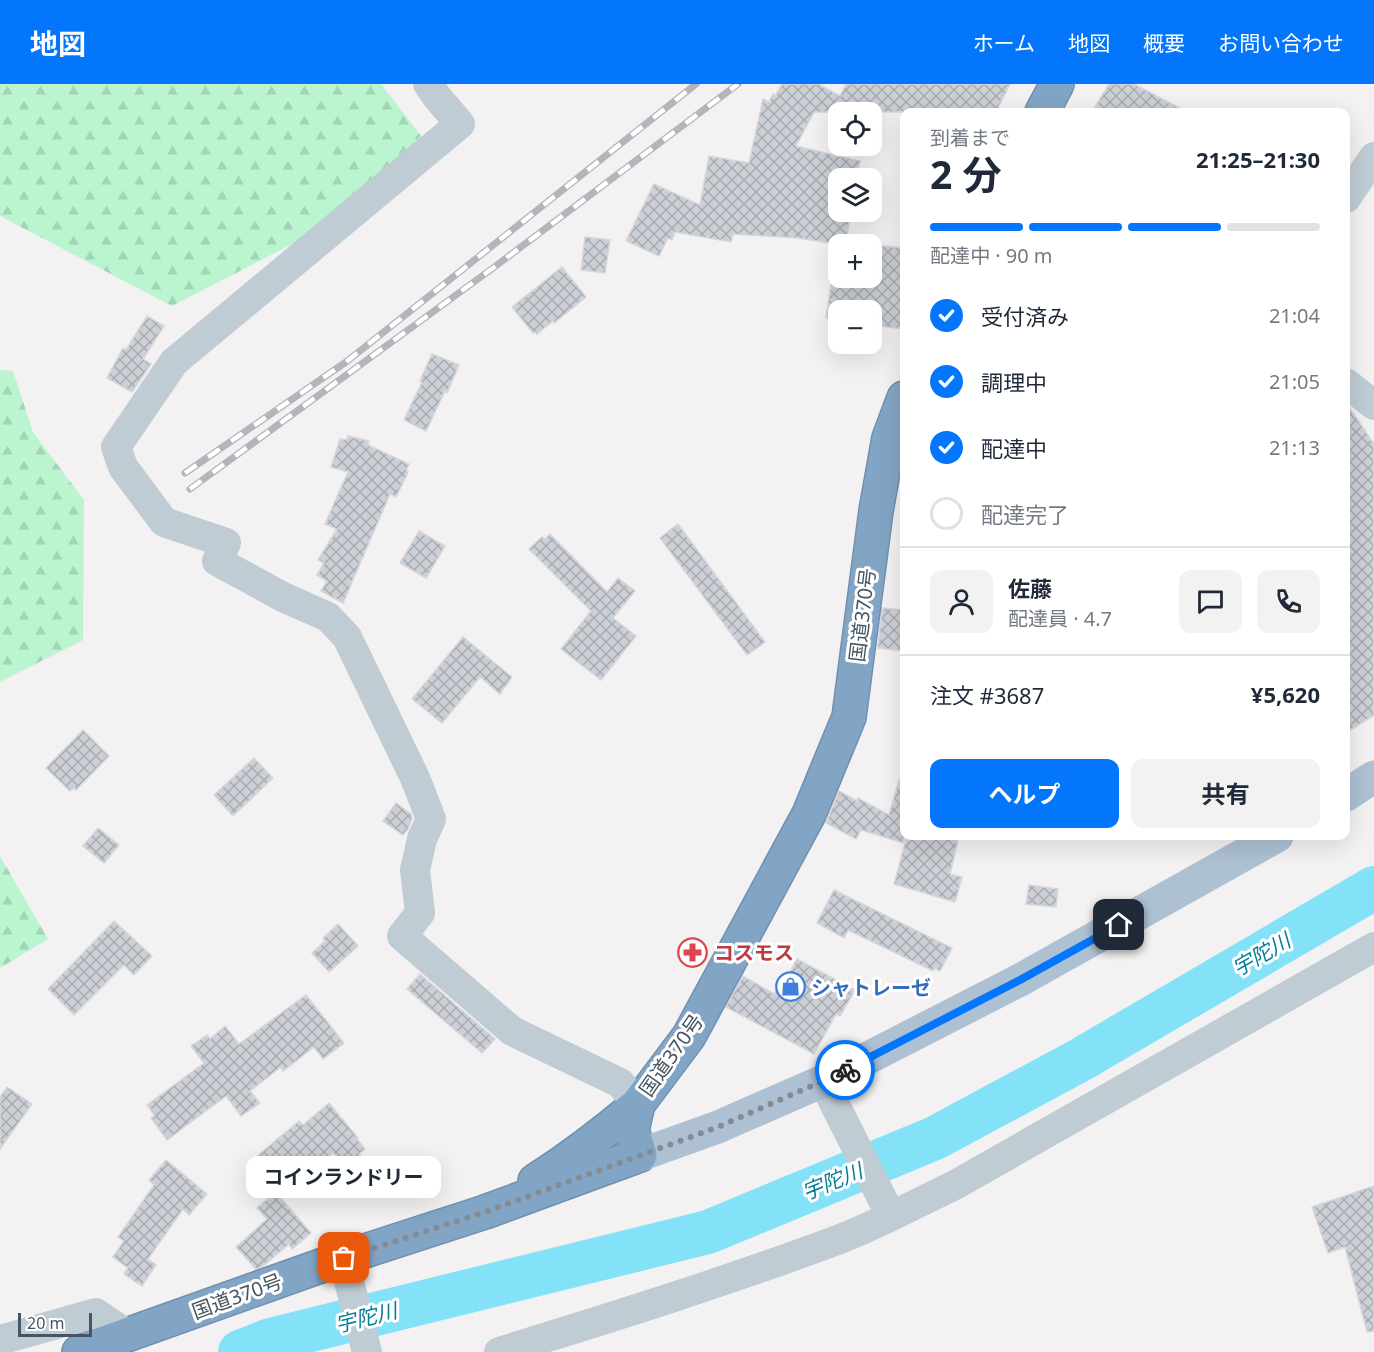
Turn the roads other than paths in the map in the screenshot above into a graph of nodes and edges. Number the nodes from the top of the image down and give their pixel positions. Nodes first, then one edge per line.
1 (428, 84) edge
2 (1057, 84) edge
3 (1044, 108) edge
4 (1374, 157) edge
5 (1350, 192) edge
6 (1350, 386) edge
7 (1374, 405) edge
8 (900, 409) edge
9 (1374, 777) edge
10 (1350, 792) edge
11 (1270, 840) edge
12 (1374, 947) edge
13 (823, 1081) junction
14 (638, 1104) junction
15 (640, 1155) junction
16 (485, 1212) junction
17 (889, 1212) junction
18 (346, 1267) junction
19 (128, 1335) junction
20 (0, 1340) edge
21 (79, 1352) edge
22 (367, 1352) edge
23 (499, 1352) edge

1 - 14 street
2 - 3 highway
4 - 5 street
6 - 7 street
8 - 14 highway, 国道370号
9 - 10 main road
11 - 13 main road
12 - 17 street
13 - 15 main road
13 - 17 street
14 - 15 highway, 国道370号
14 - 16 highway
15 - 16 highway, 国道370号
16 - 18 highway, 国道370号
17 - 23 street
18 - 19 highway, 国道370号
18 - 22 street
19 - 20 street
19 - 21 highway, 国道370号

